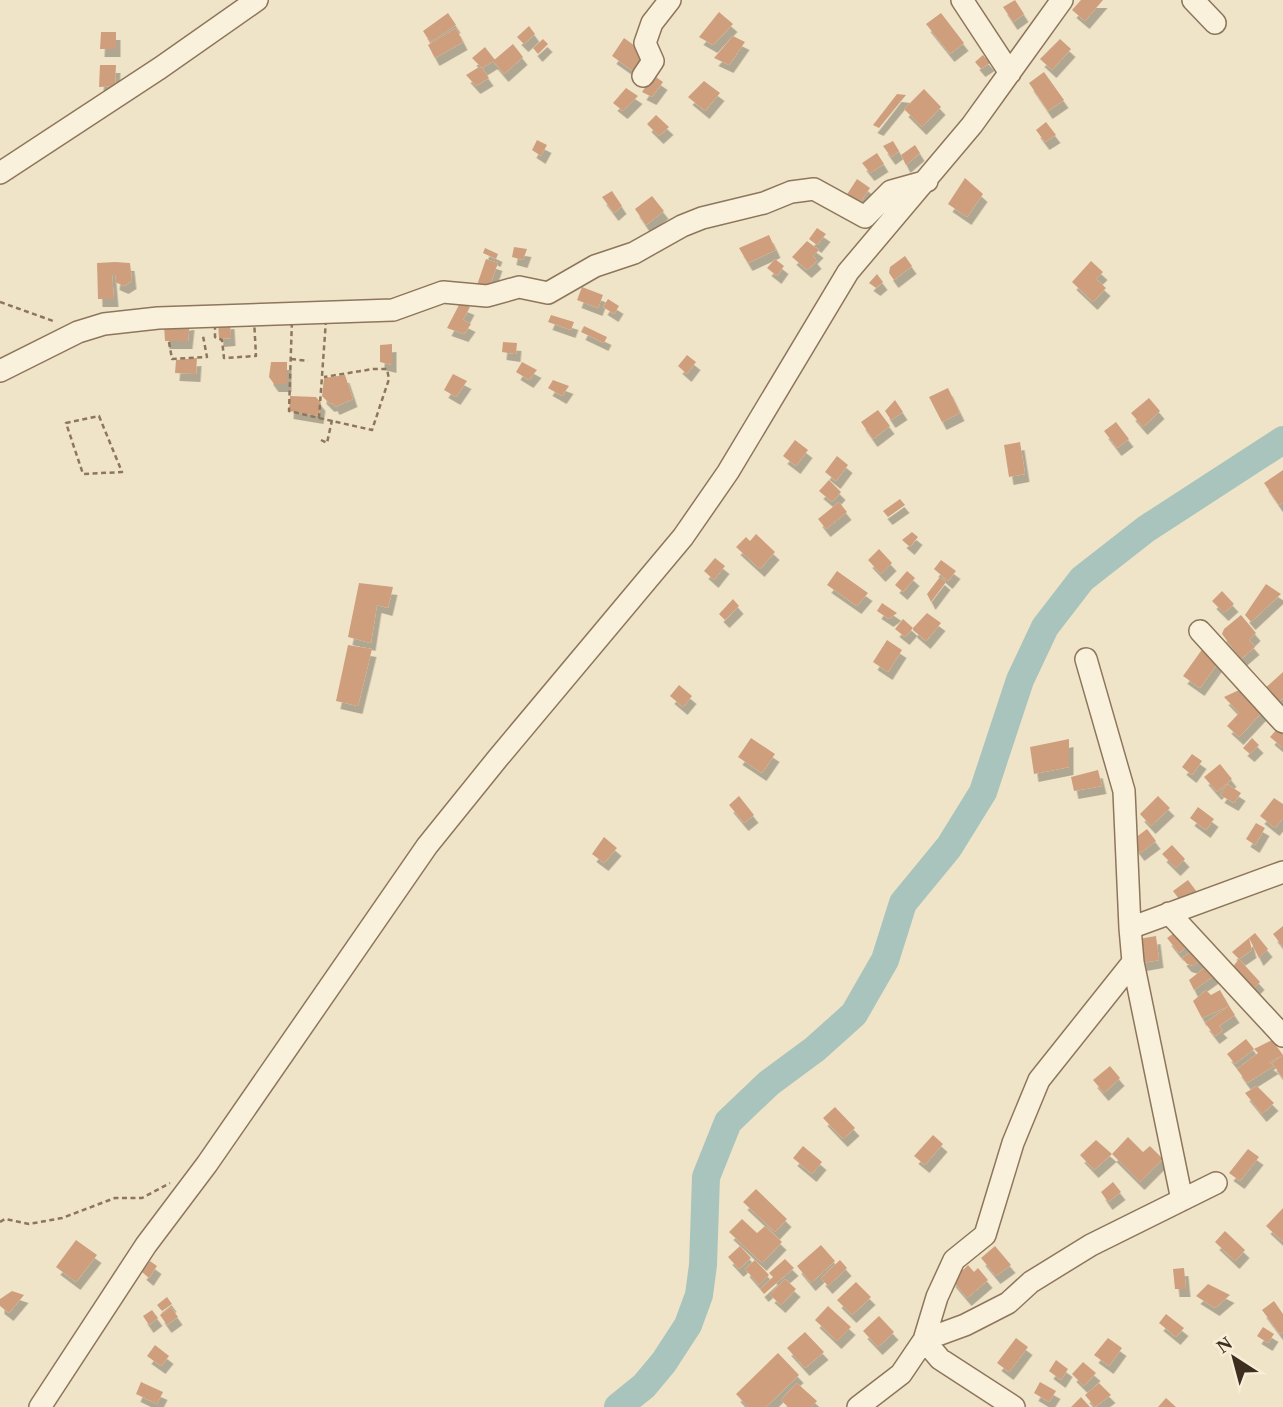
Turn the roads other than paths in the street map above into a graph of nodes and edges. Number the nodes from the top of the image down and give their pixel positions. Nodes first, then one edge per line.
1 (257, 0) edge
2 (670, 0) edge
3 (962, 0) edge
4 (1062, 0) edge
5 (1193, 0) edge
6 (1215, 23) dead end
7 (1010, 73) junction
8 (643, 76) dead end
9 (0, 173) edge
10 (928, 181) junction
11 (0, 371) edge
12 (1200, 631) dead end
13 (1086, 659) dead end
14 (1283, 722) edge
15 (1283, 872) edge
16 (1168, 913) junction
17 (1130, 928) junction
18 (1133, 962) junction
19 (1283, 1036) edge
20 (1216, 1183) dead end
21 (1182, 1200) junction
22 (924, 1340) junction
23 (40, 1407) edge
24 (858, 1407) edge
25 (1014, 1407) edge

1 - 9 street
2 - 8 street
3 - 7 street
4 - 7 street
5 - 6 street
7 - 10 street
10 - 11 street
10 - 23 street
12 - 14 street
13 - 17 street
15 - 16 street
16 - 17 street
16 - 19 street
17 - 18 street
18 - 21 street
18 - 22 street
20 - 21 street
21 - 22 street
22 - 24 street
22 - 25 street

